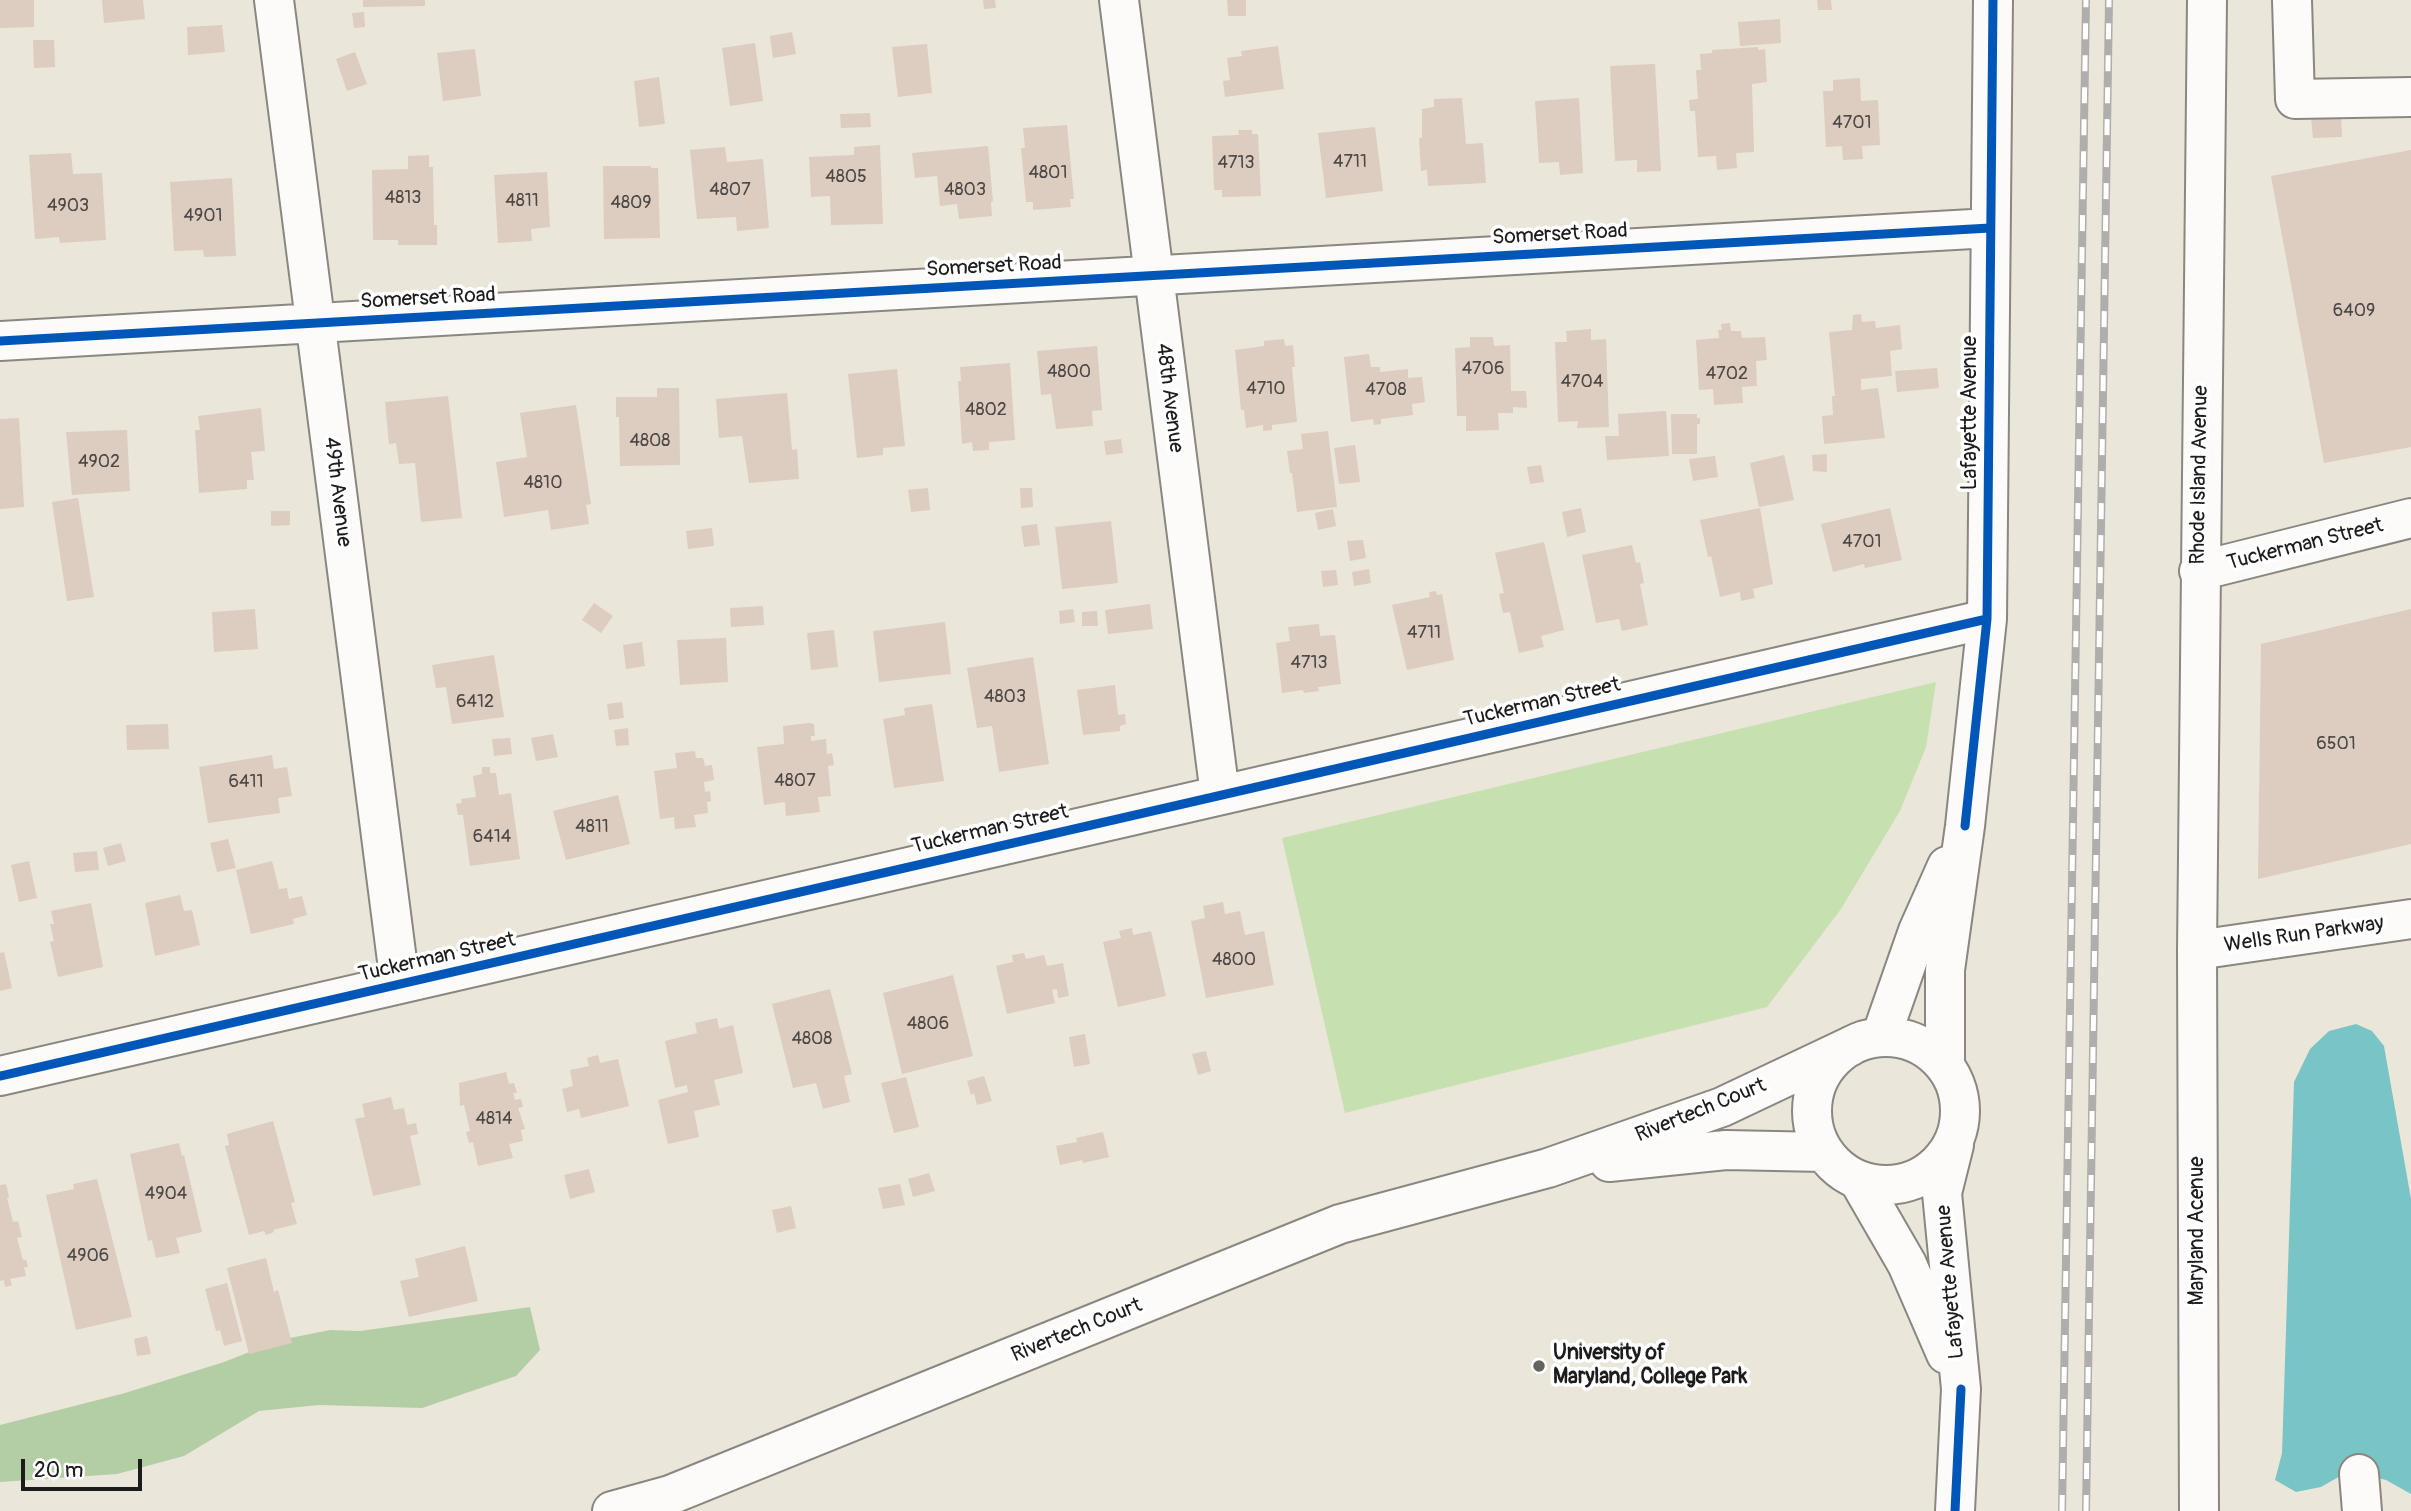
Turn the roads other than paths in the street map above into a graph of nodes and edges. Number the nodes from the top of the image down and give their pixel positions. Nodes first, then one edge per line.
1 (274, 0) edge
2 (1119, 0) edge
3 (1993, 0) edge
4 (2207, 0) edge
5 (2292, 0) edge
6 (2411, 97) edge
7 (1990, 228) junction
8 (1154, 275) junction
9 (315, 323) junction
10 (0, 341) edge
11 (2411, 518) edge
12 (2199, 571) junction
13 (1987, 619) junction
14 (1220, 796) junction
15 (1965, 826) junction
16 (2411, 919) edge
17 (2197, 950) junction
18 (400, 984) junction
19 (1866, 1042) junction
20 (1945, 1065) junction
21 (0, 1076) edge
22 (1956, 1134) junction
23 (1824, 1152) junction
24 (1548, 1168) junction
25 (1859, 1181) junction
26 (1961, 1389) junction
27 (612, 1511) edge
28 (1955, 1511) edge
29 (2199, 1511) edge

1 - 9 street, 49th Avenue
2 - 8 street, 48th Avenue
3 - 7 street, Lafayette Avenue
4 - 12 street, Rhode Island Avenue
5 - 6 street
7 - 8 street, Somerset Road
7 - 13 street, Lafayette Avenue
8 - 9 street, Somerset Road
8 - 14 street, 48th Avenue
9 - 10 street, Somerset Road
9 - 18 street, 49th Avenue
11 - 12 street, Tuckerman Street
12 - 17 street, Rhode Island Avenue
13 - 14 street, Tuckerman Street
13 - 15 street, Lafayette Avenue
14 - 18 street, Tuckerman Street
15 - 19 street, Lafayette Avenue
15 - 20 street, Lafayette Avenue
16 - 17 street, Wells Run Parkway
17 - 29 street, Maryland Acenue
18 - 21 street, Tuckerman Street
19 - 20 street
19 - 23 street
19 - 24 street, Rivertech Court
20 - 22 street
22 - 25 street
22 - 26 street, Lafayette Avenue
23 - 24 street, Rivertech Court
23 - 25 street
24 - 27 street, Rivertech Court
25 - 26 street, Lafayette Avenue
26 - 28 street, Lafayette Avenue

